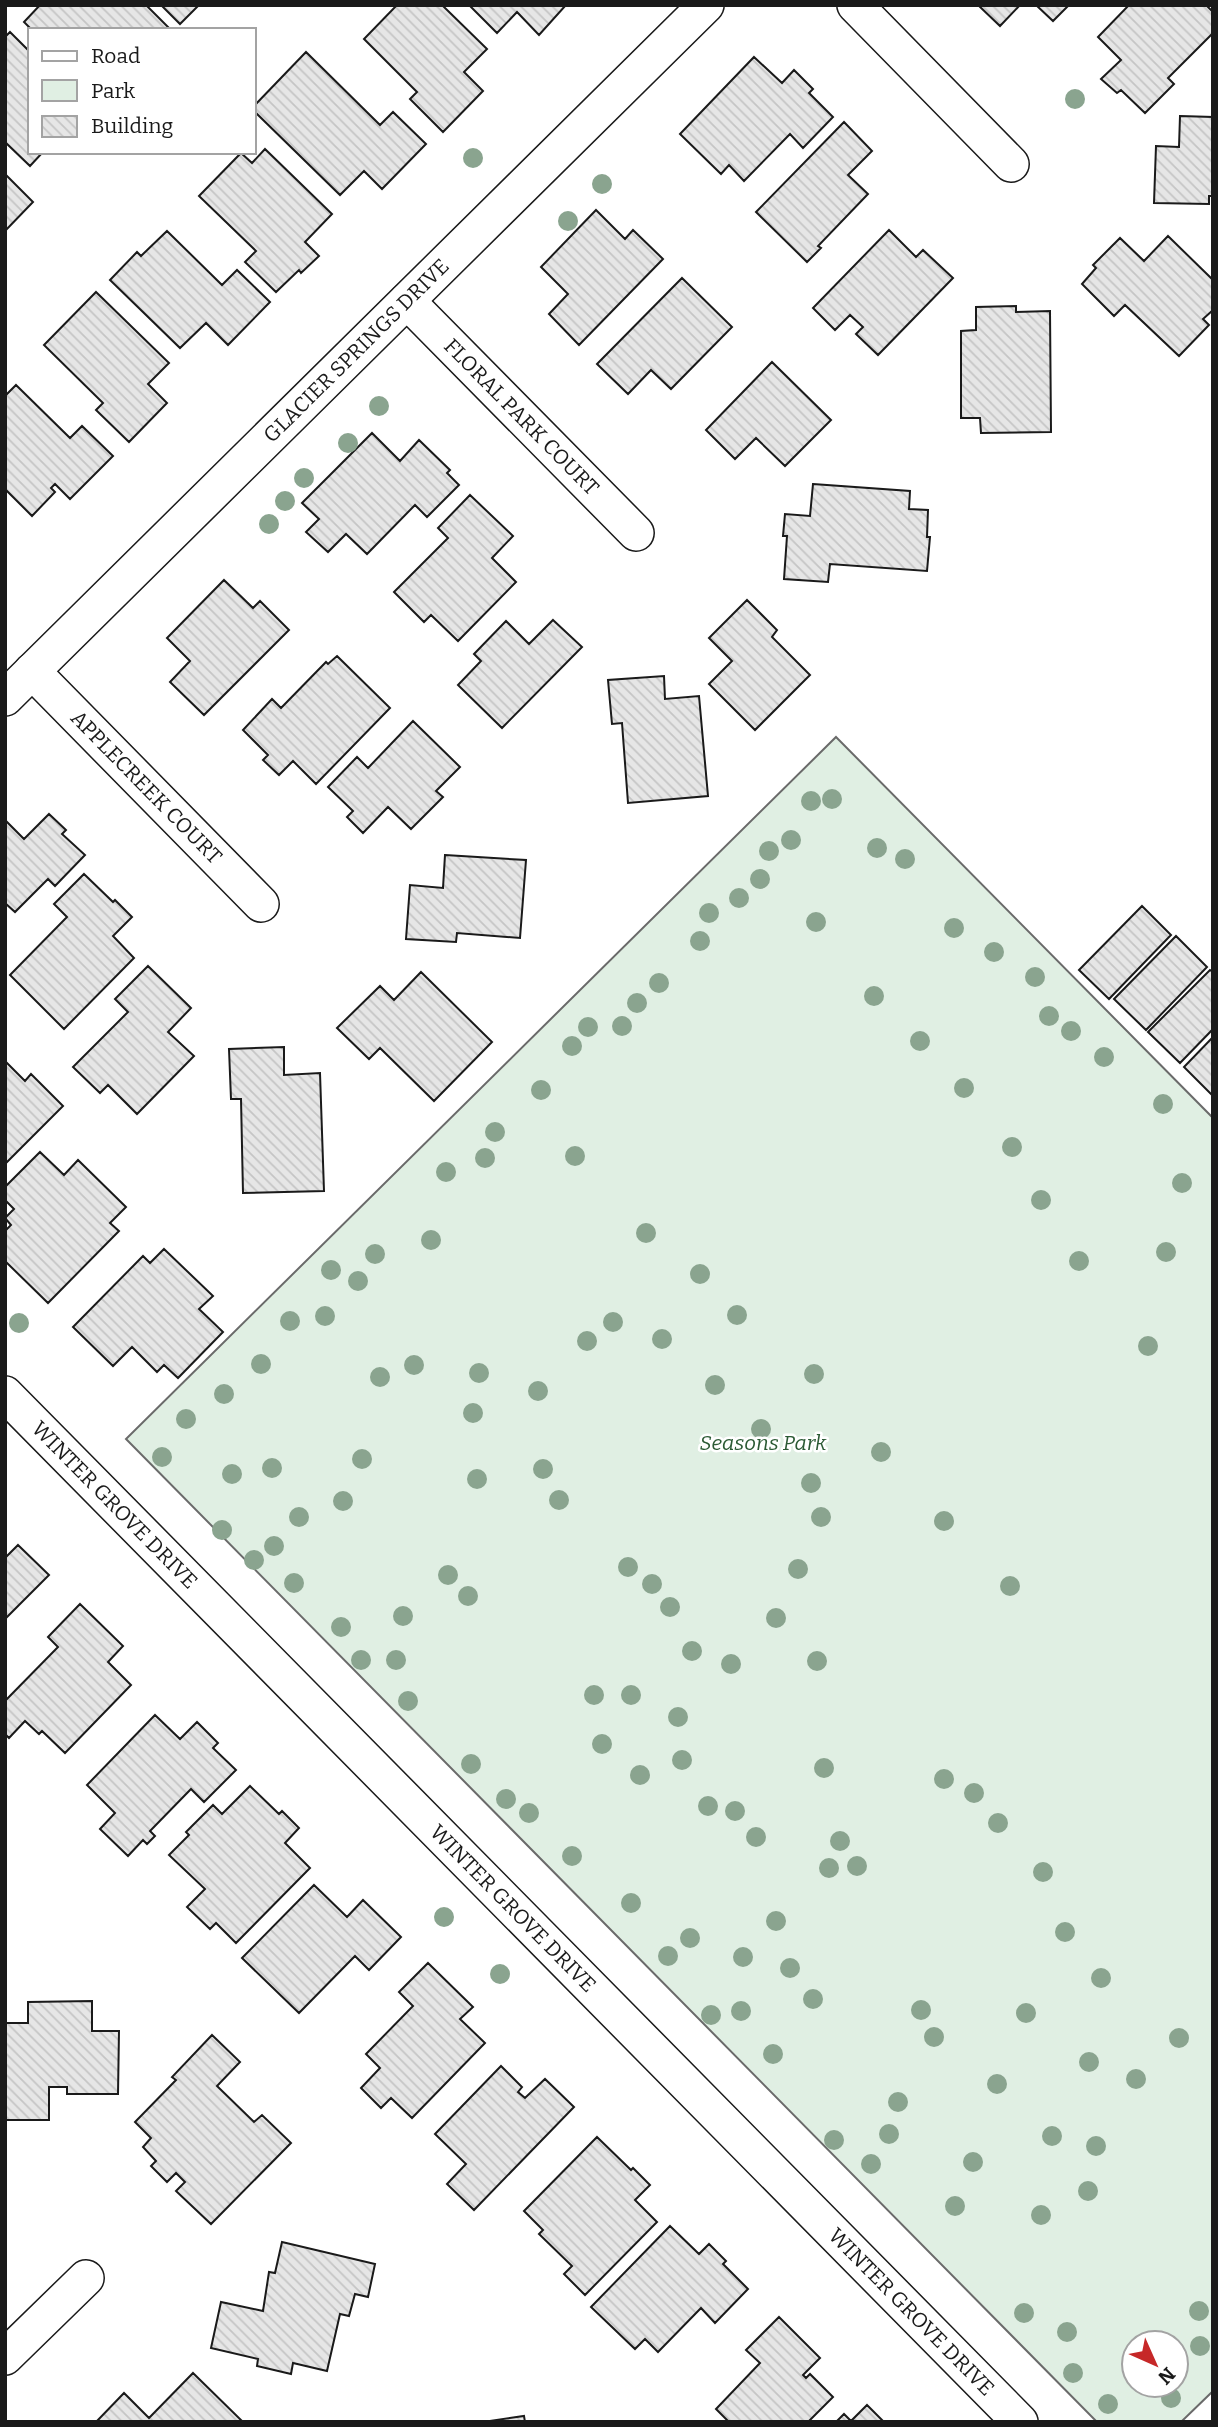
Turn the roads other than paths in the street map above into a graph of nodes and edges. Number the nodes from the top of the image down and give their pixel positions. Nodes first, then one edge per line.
1 (706, 5) edge
2 (855, 5) edge
3 (1011, 163) dead end
4 (407, 301) junction
5 (636, 534) dead end
6 (32, 671) junction
7 (5, 698) edge
8 (261, 904) dead end
9 (5, 1394) edge
10 (86, 2277) dead end
11 (5, 2357) edge
12 (1020, 2422) edge

1 - 4 street, GLACIER SPRINGS DRIVE
2 - 3 street
4 - 5 street, FLORAL PARK COURT
4 - 6 street, GLACIER SPRINGS DRIVE
6 - 7 street, GLACIER SPRINGS DRIVE
6 - 8 street, APPLECREEK COURT
9 - 12 street, WINTER GROVE DRIVE
10 - 11 street

